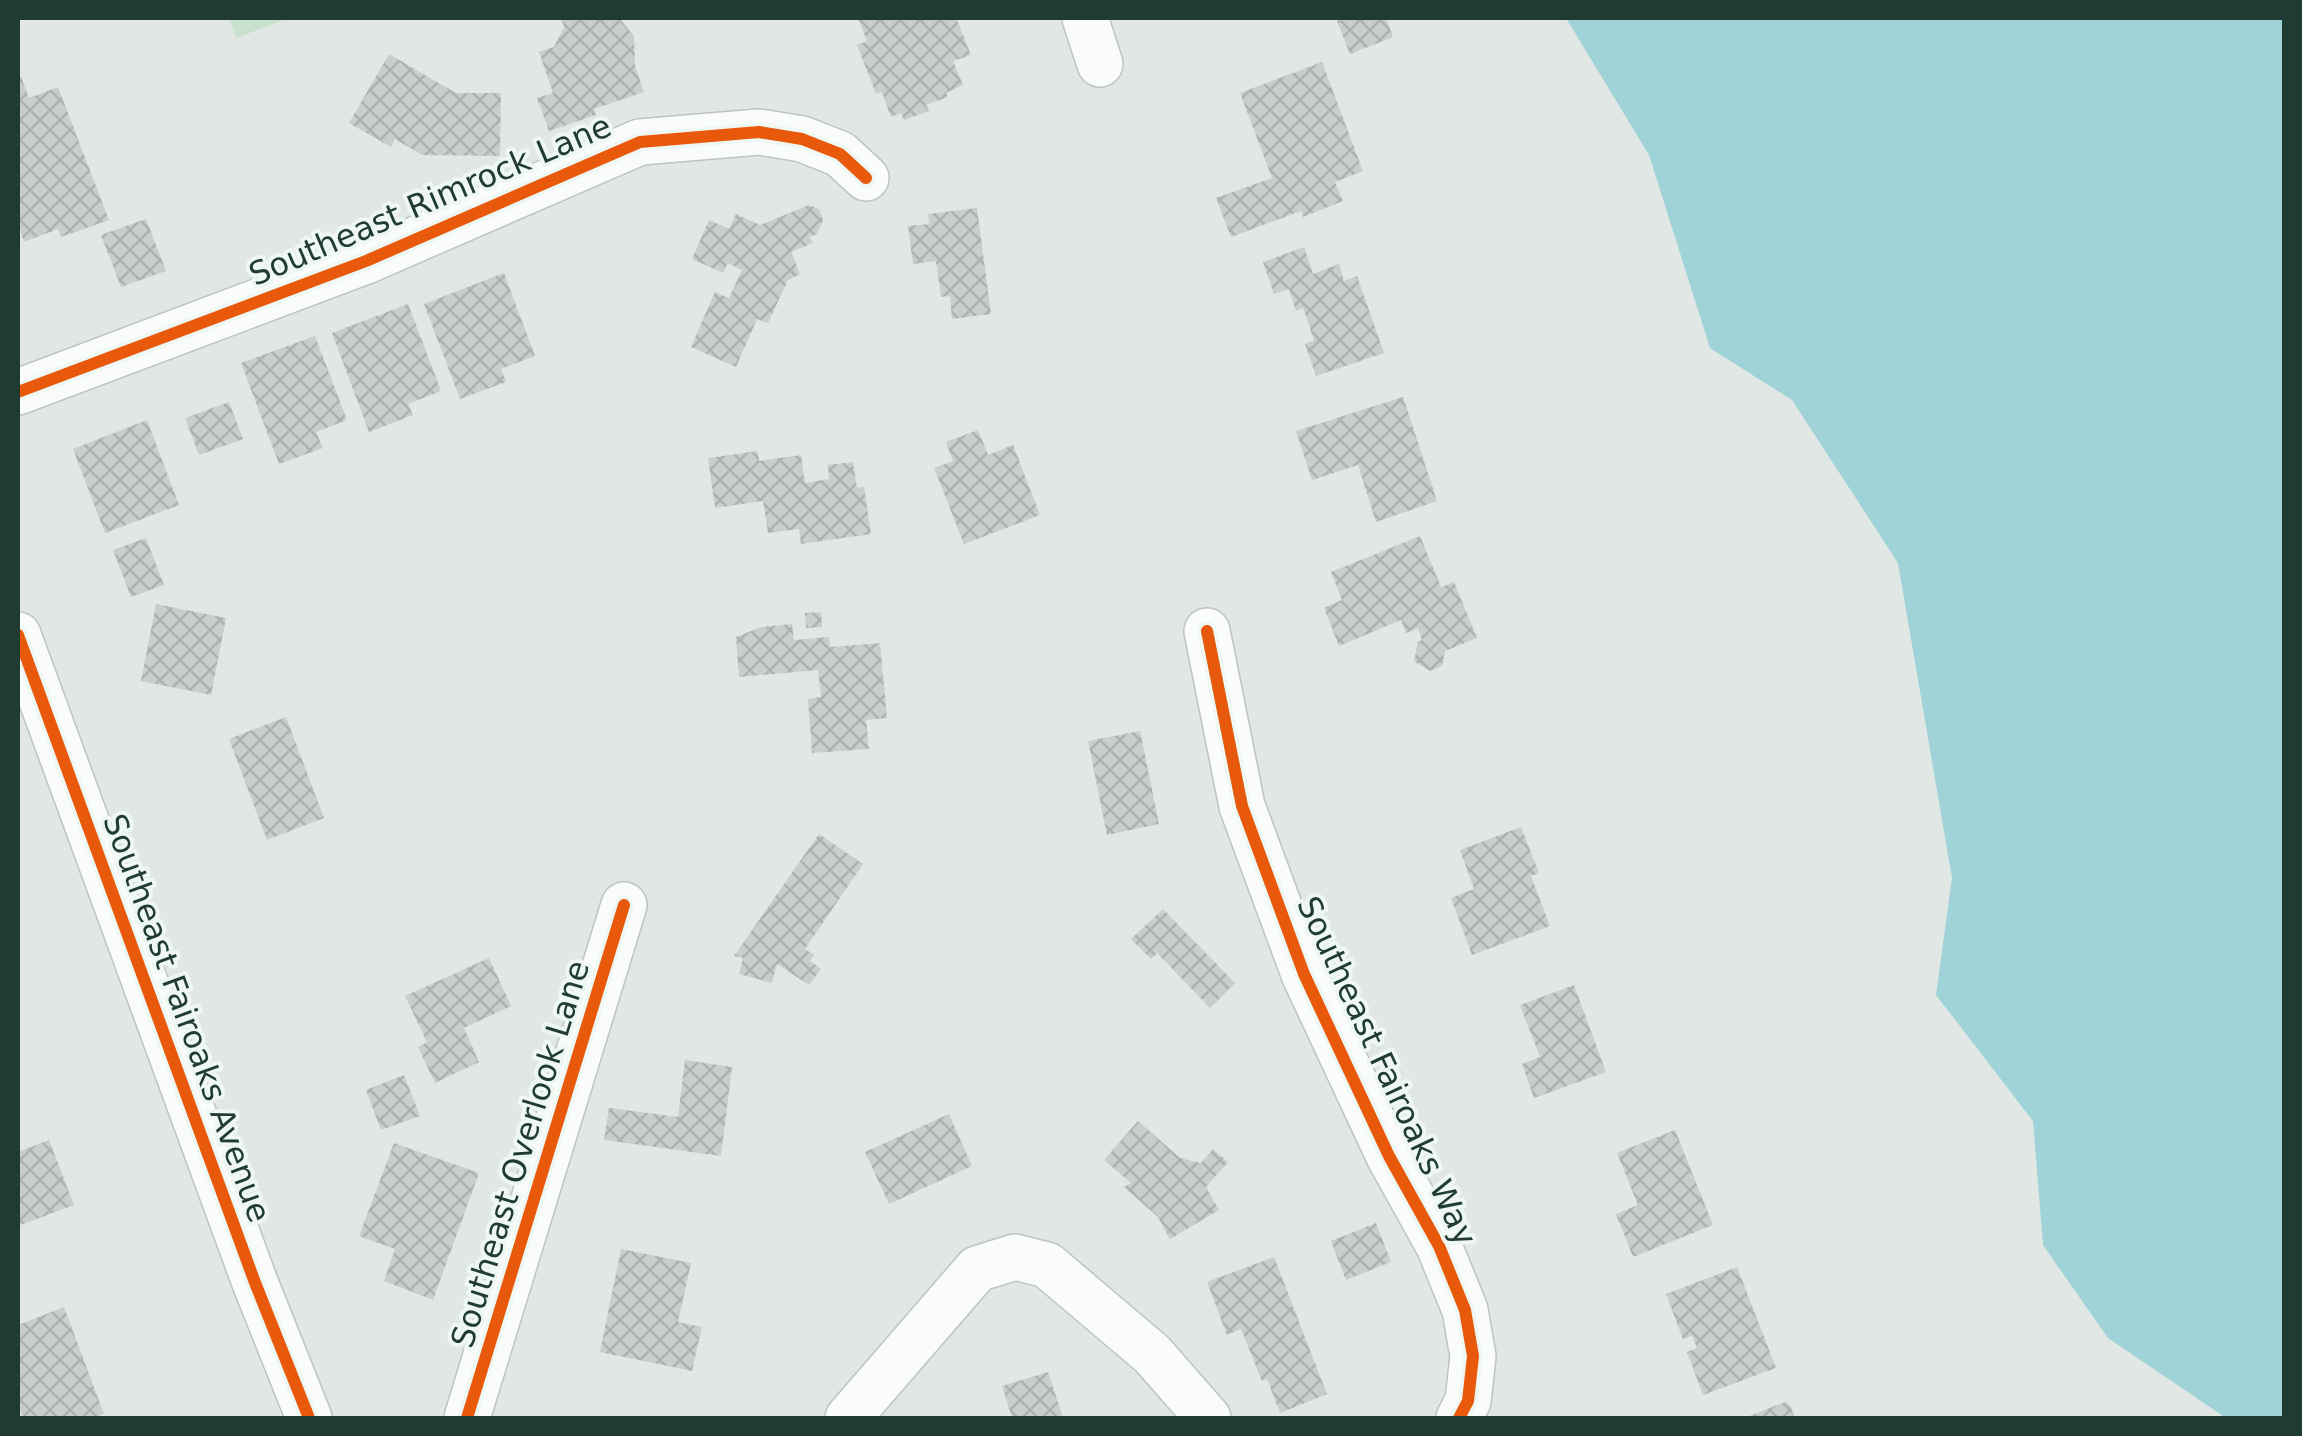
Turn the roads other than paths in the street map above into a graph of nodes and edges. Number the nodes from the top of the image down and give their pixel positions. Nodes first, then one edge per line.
1 (1085, 18) edge
2 (1100, 64) dead end
3 (866, 178) dead end
4 (18, 392) edge
5 (1207, 631) dead end
6 (18, 636) edge
7 (624, 905) dead end
8 (309, 1418) edge
9 (467, 1418) edge
10 (848, 1418) edge
11 (1208, 1418) edge
12 (1460, 1418) edge

1 - 2 street
3 - 4 street, Southeast Rimrock Lane
5 - 12 street, Southeast Fairoaks Way
6 - 8 street, Southeast Fairoaks Avenue
7 - 9 street, Southeast Overlook Lane
10 - 11 street

